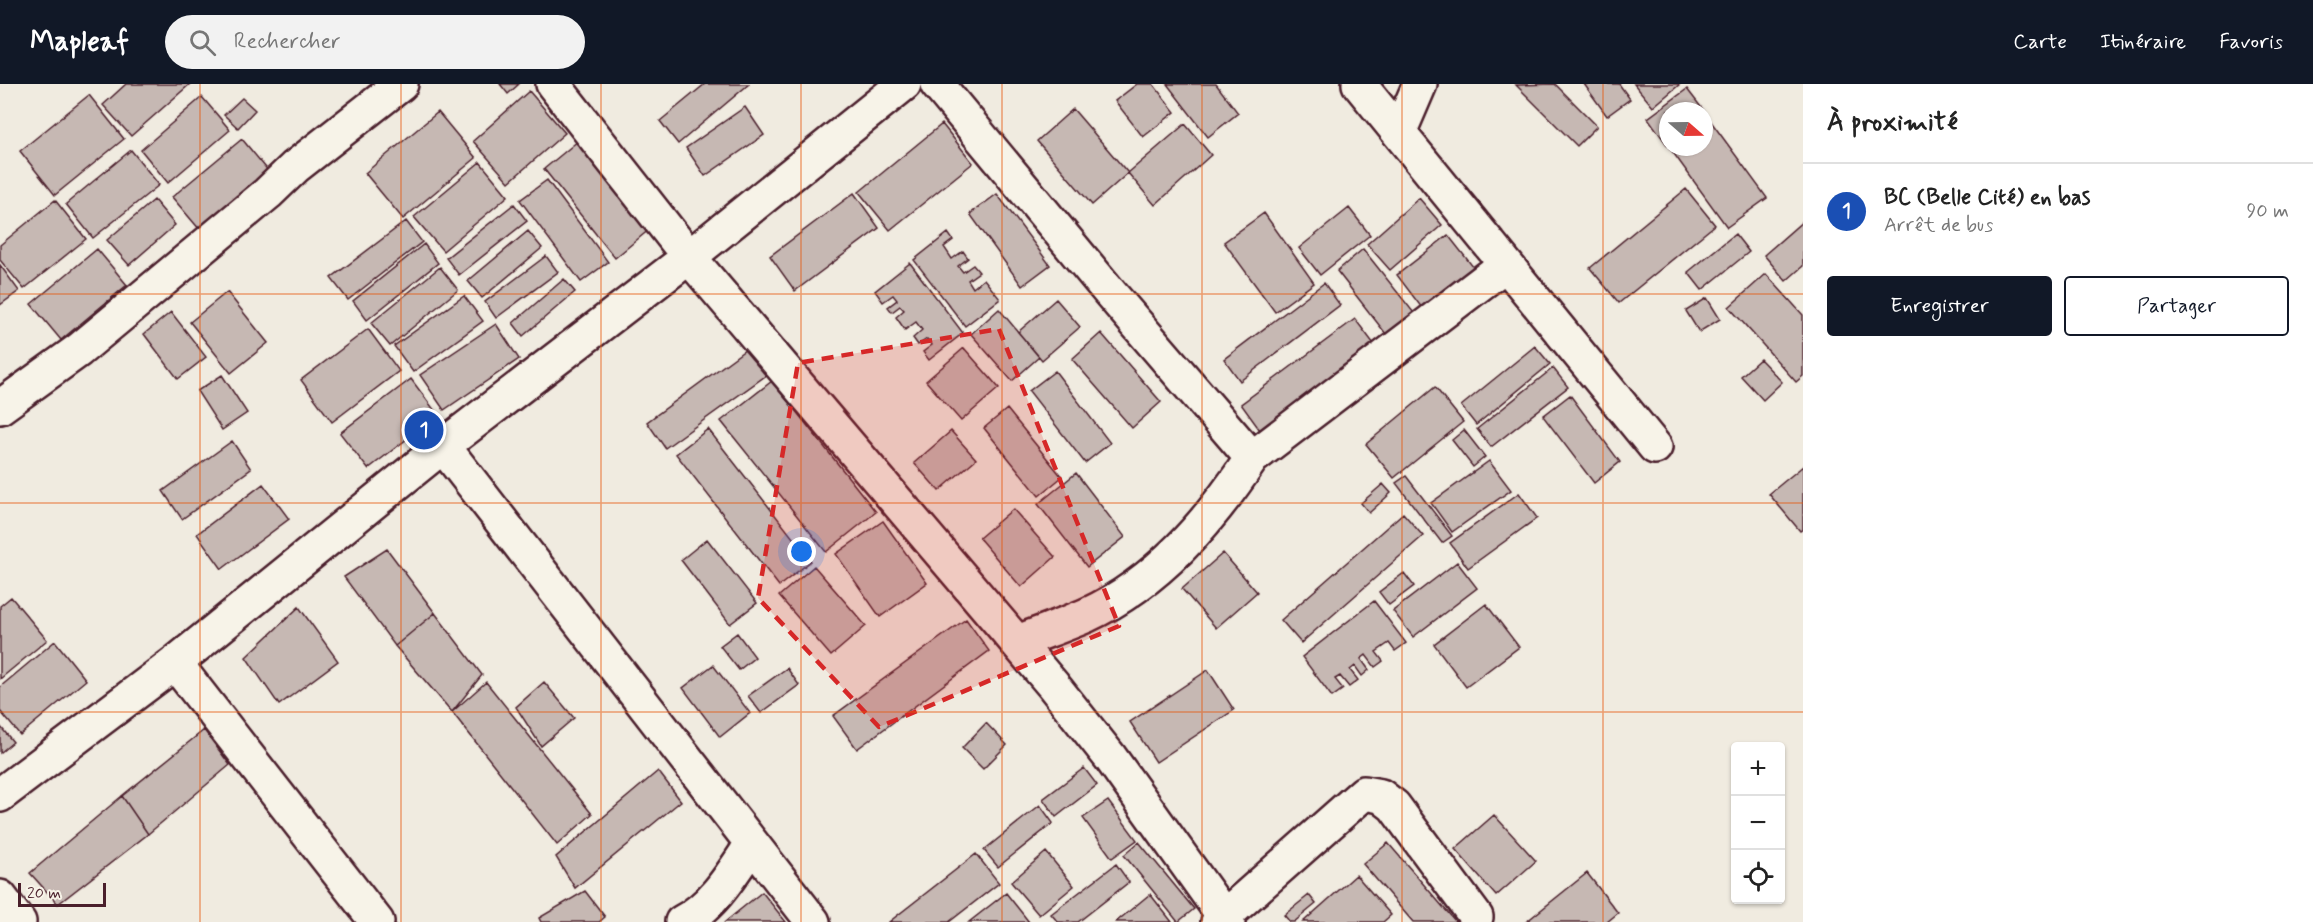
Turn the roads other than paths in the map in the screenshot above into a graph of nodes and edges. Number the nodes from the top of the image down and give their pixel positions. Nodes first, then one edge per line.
1 (401, 84) edge
2 (553, 84) edge
3 (904, 84) edge
4 (938, 84) edge
5 (1359, 84) edge
6 (1420, 84) edge
7 (1399, 133) junction
8 (689, 257) junction
9 (1505, 265) junction
10 (0, 407) edge
11 (443, 446) junction
12 (1655, 447) dead end
13 (1252, 458) junction
14 (1018, 642) junction
15 (175, 663) junction
16 (0, 795) edge
17 (753, 844) junction
18 (0, 897) edge
19 (1476, 917) dead end
20 (1224, 920) edge
21 (19, 922) edge
22 (377, 922) edge
23 (682, 922) edge
24 (813, 922) edge

1 - 10 street
2 - 8 street
3 - 8 street
4 - 13 street
5 - 7 street
6 - 7 street
7 - 9 street
8 - 11 street
8 - 14 street
9 - 12 street
9 - 13 street
11 - 15 street
11 - 17 street
13 - 14 street
14 - 20 street
15 - 16 street
15 - 22 street
17 - 23 street
17 - 24 street
18 - 21 street
19 - 20 street

